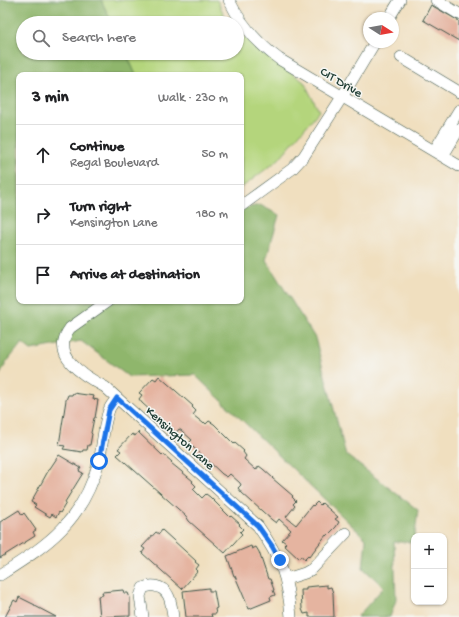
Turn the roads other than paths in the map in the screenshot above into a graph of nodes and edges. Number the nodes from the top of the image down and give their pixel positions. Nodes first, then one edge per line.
1 (229, 0) edge
2 (400, 0) edge
3 (436, 0) edge
4 (393, 12) edge
5 (459, 14) edge
6 (238, 16) edge
7 (244, 26) edge
8 (371, 48) edge
9 (401, 57) dead end
10 (459, 92) edge
11 (342, 97) junction
12 (459, 110) edge
13 (459, 129) edge
14 (438, 154) junction
15 (459, 166) edge
16 (244, 204) edge
17 (104, 304) edge
18 (117, 398) junction
19 (346, 533) dead end
20 (0, 575) edge
21 (286, 579) junction
22 (143, 617) edge
23 (173, 617) edge
24 (291, 617) edge

1 - 6 street, CIT Drive
2 - 4 street
3 - 5 street
7 - 11 street, CIT Drive
8 - 11 street
9 - 10 street
11 - 14 street, CIT Drive
11 - 16 street
12 - 14 street
13 - 14 street
14 - 15 street, CIT Drive
17 - 18 street, Kensington Lane
18 - 20 street
18 - 21 street, Kensington Lane
19 - 21 street
21 - 24 street, Kensington Lane
22 - 23 street

